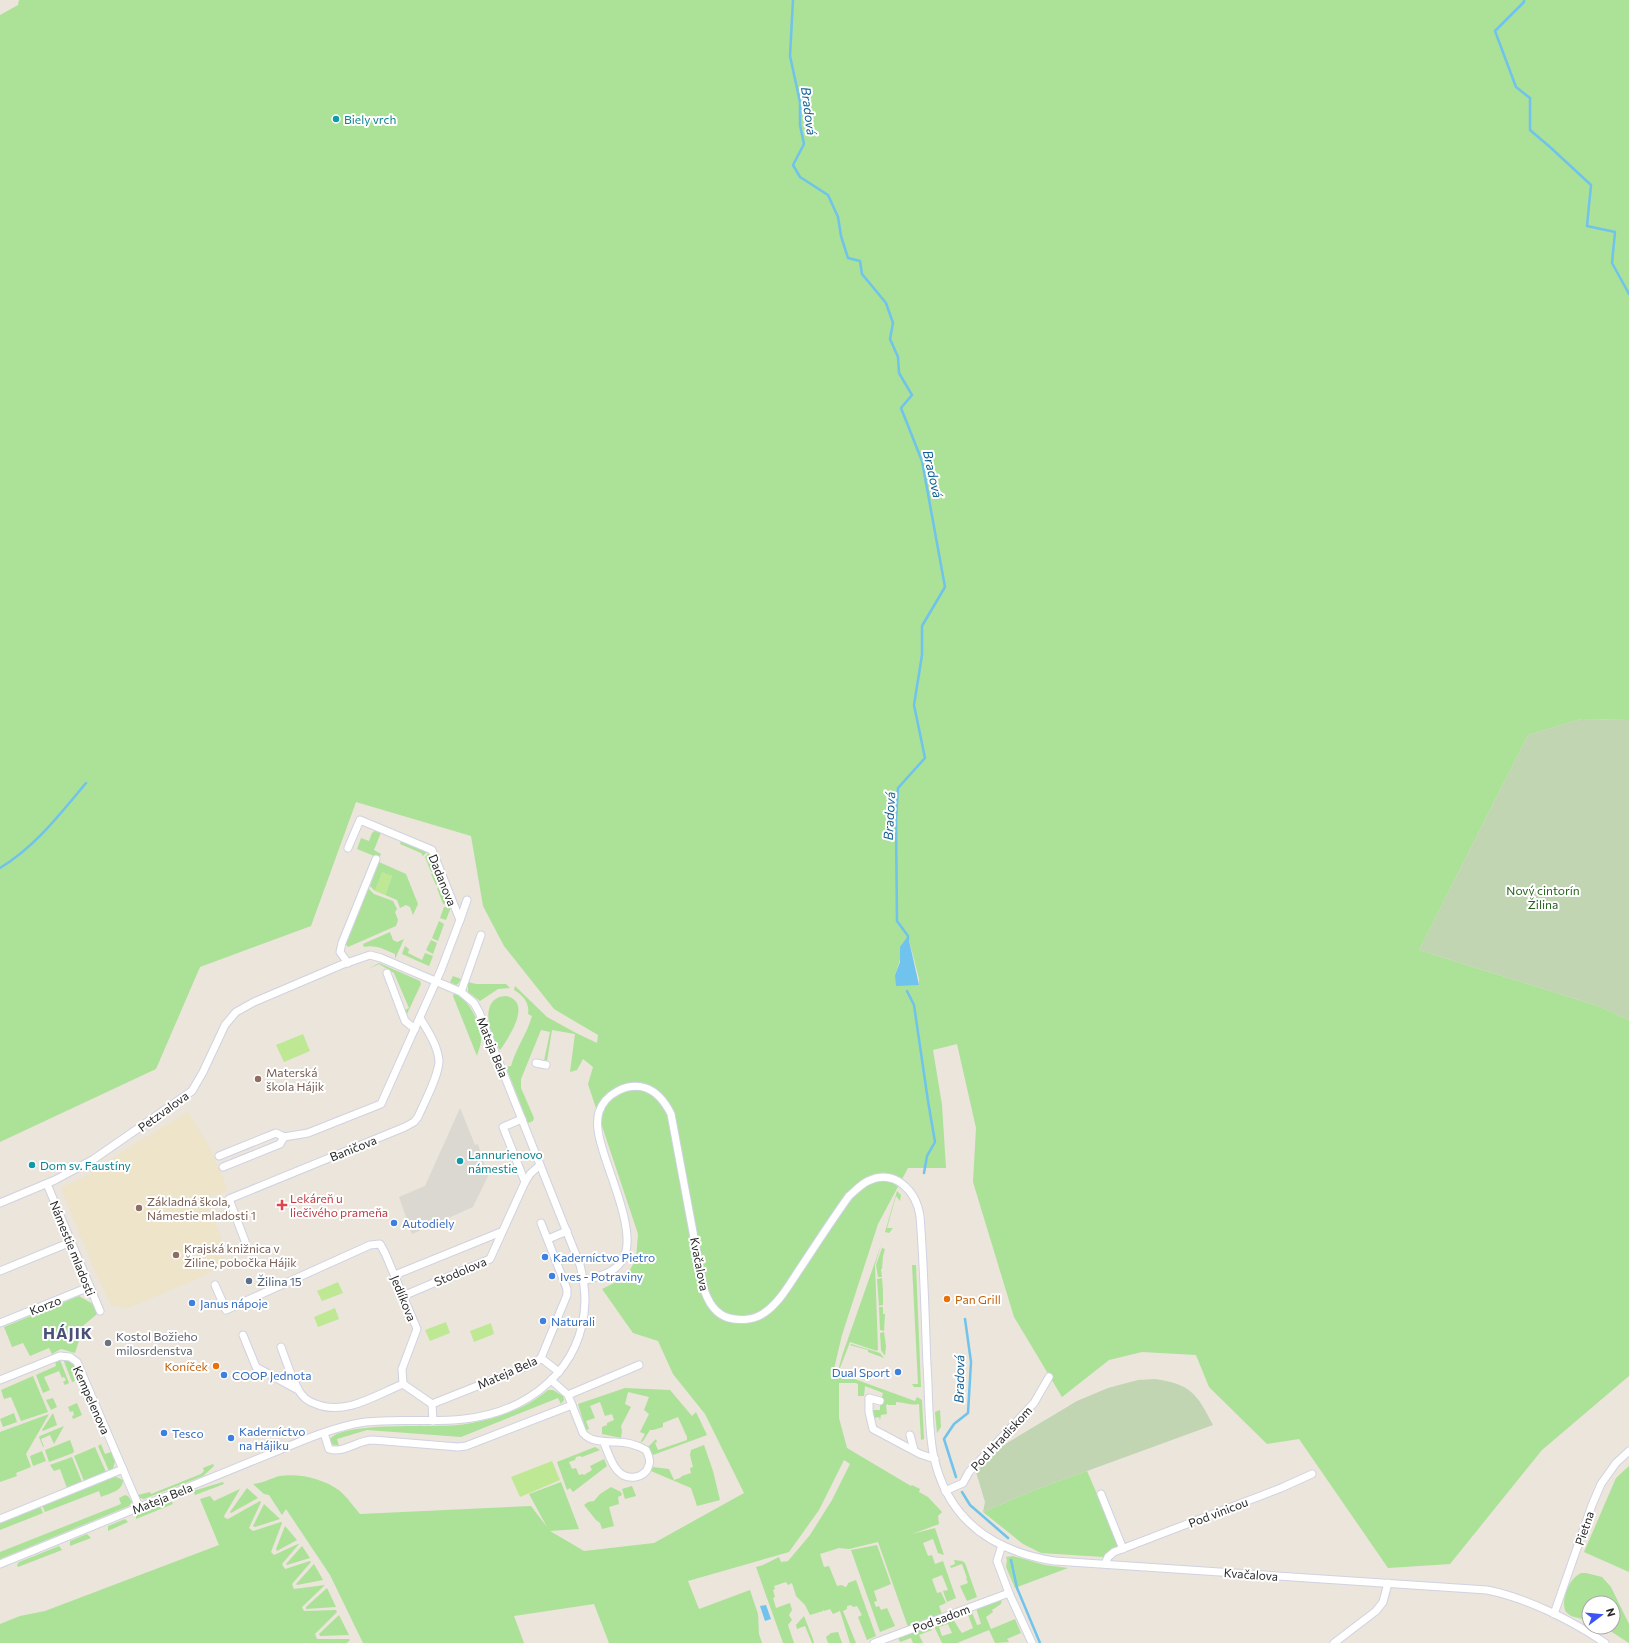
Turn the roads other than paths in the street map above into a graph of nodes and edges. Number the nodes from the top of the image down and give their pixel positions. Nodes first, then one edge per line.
1 (348, 848) dead end
2 (376, 860) dead end
3 (467, 900) dead end
4 (460, 920) junction
5 (481, 935) dead end
6 (348, 963) junction
7 (337, 967) joint
8 (387, 974) dead end
9 (436, 981) junction
10 (461, 992) junction
11 (420, 1018) junction
12 (415, 1029) junction
13 (536, 1063) dead end
14 (546, 1065) dead end
15 (522, 1119) junction
16 (284, 1137) junction
17 (219, 1156) dead end
18 (540, 1165) junction
19 (223, 1167) dead end
20 (525, 1182) junction
21 (47, 1184) junction
22 (0, 1203) edge
23 (541, 1223) dead end
24 (567, 1231) junction
25 (501, 1232) junction
26 (548, 1239) junction
27 (245, 1241) dead end
28 (71, 1242) junction
29 (0, 1271) edge
30 (395, 1275) junction
31 (583, 1281) junction
32 (214, 1285) dead end
33 (89, 1287) junction
34 (403, 1296) junction
35 (100, 1311) dead end
36 (0, 1323) edge
37 (243, 1335) dead end
38 (281, 1347) dead end
39 (541, 1358) junction
40 (639, 1365) dead end
41 (559, 1372) junction
42 (1049, 1377) dead end
43 (0, 1380) edge
44 (551, 1380) junction
45 (403, 1384) junction
46 (298, 1390) junction
47 (568, 1395) junction
48 (880, 1401) dead end
49 (432, 1404) junction
50 (572, 1404) junction
51 (433, 1421) junction
52 (324, 1433) junction
53 (910, 1435) dead end
54 (604, 1443) junction
55 (914, 1450) junction
56 (1629, 1451) edge
57 (935, 1459) junction
58 (123, 1469) junction
59 (1312, 1474) dead end
60 (945, 1491) junction
61 (1101, 1494) dead end
62 (140, 1507) junction
63 (0, 1519) edge
64 (1002, 1545) junction
65 (1123, 1549) junction
66 (0, 1564) edge
67 (1105, 1564) junction
68 (1388, 1583) junction
69 (1009, 1593) junction
70 (1554, 1614) junction
71 (874, 1643) edge
72 (1032, 1643) edge
73 (1334, 1643) edge
74 (1605, 1643) edge

1 - 4 street, Dadanova
2 - 6 street
3 - 4 street
4 - 9 street, Dadanova
5 - 10 street
6 - 7 street, Mateja Bela
6 - 9 street, Mateja Bela
7 - 21 street, Petzvalova
8 - 12 street
9 - 10 street, Mateja Bela
9 - 11 street
10 - 15 street, Mateja Bela
11 - 12 street
11 - 27 street, Baničova
12 - 16 street
13 - 14 street
15 - 18 street, Mateja Bela
15 - 20 street
16 - 17 street
16 - 19 street
18 - 20 street, Stodolova
18 - 24 street, Mateja Bela
20 - 25 street, Stodolova
21 - 22 street, Petzvalova
21 - 28 street, Námestie mladosti
23 - 26 street, Mateja Bela
24 - 26 street
24 - 31 street, Mateja Bela
25 - 30 street, Stodolova
25 - 34 street, Stodolova
26 - 39 street, Mateja Bela
28 - 29 street
28 - 33 street, Námestie mladosti
30 - 32 street, Jedlíkova
30 - 34 street, Jedlíkova
31 - 41 street, Mateja Bela
31 - 57 street, Kvačalova
33 - 35 street, Námestie mladosti
33 - 36 street, Korzo
34 - 45 street, Jedlíkova
37 - 46 street
38 - 46 street
39 - 41 street
39 - 49 street, Mateja Bela
40 - 47 street
41 - 44 street, Mateja Bela
42 - 60 street, Pod Hradiskom
43 - 58 street, Kempelenova
44 - 47 street
44 - 51 street, Mateja Bela
45 - 46 street
45 - 49 street
47 - 50 street
48 - 55 street
49 - 51 street
50 - 52 street
50 - 54 street
51 - 52 street, Mateja Bela
52 - 62 street, Mateja Bela
53 - 55 street
54 - 54 street
55 - 57 street
56 - 70 street, Pietna
57 - 60 street, Kvačalova
58 - 62 street, Kempelenova
58 - 63 street
59 - 65 street, Pod vinicou
60 - 64 street, Kvačalova
61 - 65 street
62 - 66 street, Mateja Bela
64 - 67 street, Kvačalova
64 - 69 street
65 - 67 street, Pod vinicou
67 - 68 street, Kvačalova
68 - 70 street, Kvačalova
68 - 73 street
69 - 71 street, Pod sadom
69 - 72 street
70 - 74 street, Kvačalova

